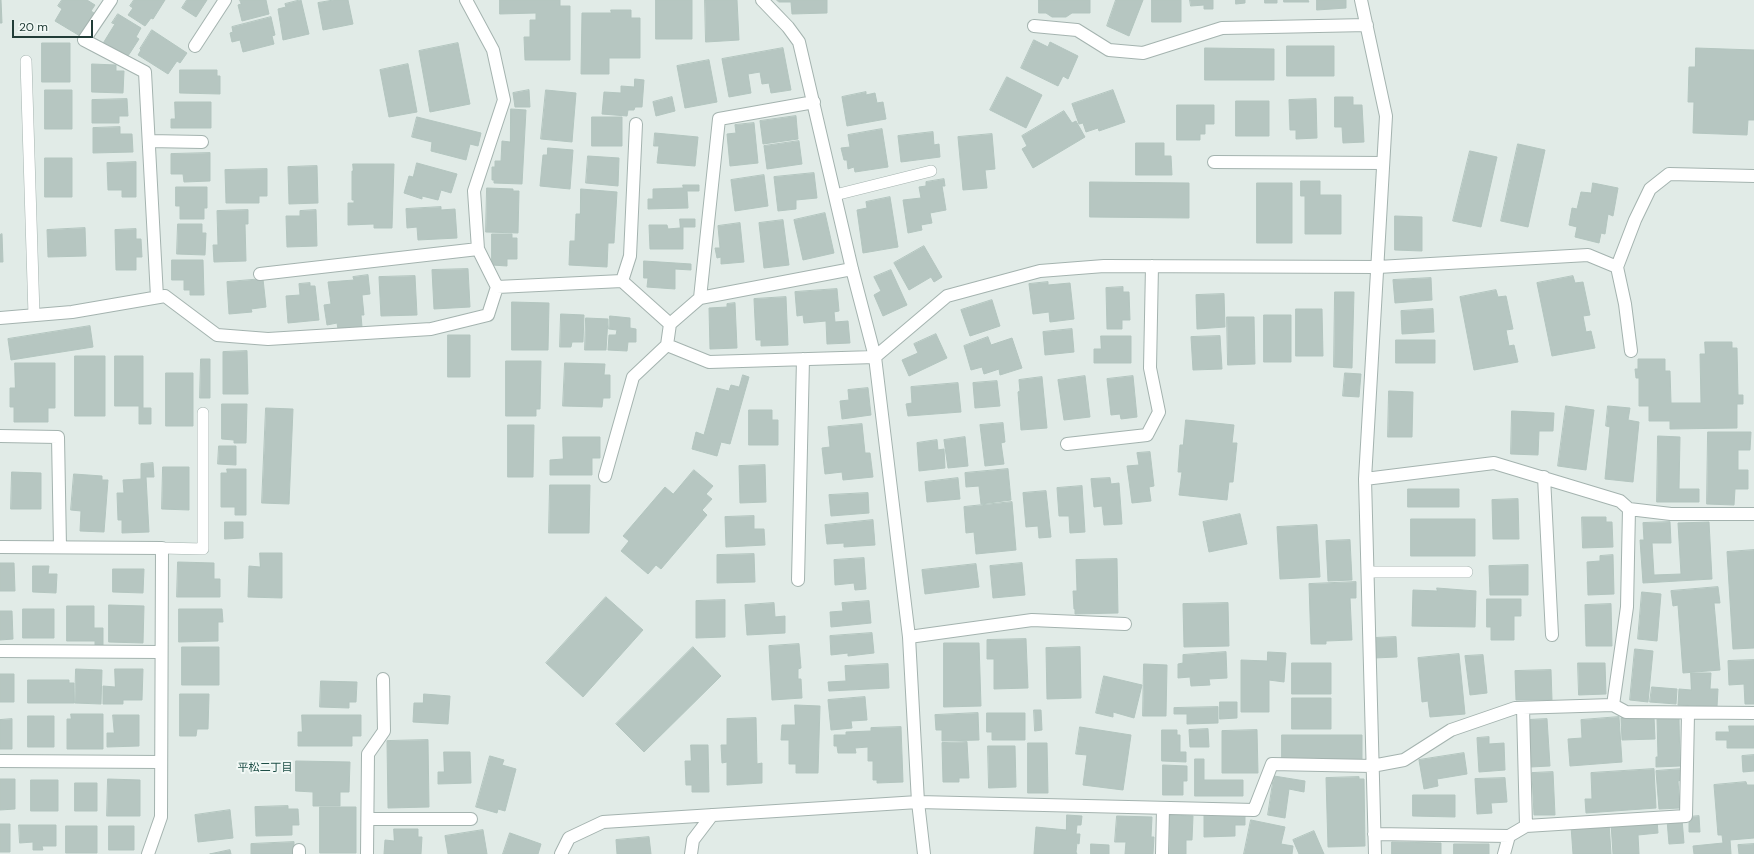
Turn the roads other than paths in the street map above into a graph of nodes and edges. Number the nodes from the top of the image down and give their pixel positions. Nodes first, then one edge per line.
1 (111, 0) edge
2 (225, 0) edge
3 (466, 0) edge
4 (762, 0) edge
5 (1361, 0) edge
6 (1367, 25) junction
7 (1034, 26) dead end
8 (195, 46) dead end
9 (26, 61) dead end
10 (814, 102) junction
11 (636, 124) dead end
12 (149, 141) junction
13 (202, 142) dead end
14 (1214, 162) dead end
15 (1383, 163) junction
16 (931, 171) dead end
17 (1754, 176) edge
18 (835, 195) junction
19 (478, 249) junction
20 (1152, 266) junction
21 (1378, 267) junction
22 (1617, 268) junction
23 (852, 269) junction
24 (260, 274) dead end
25 (622, 281) junction
26 (497, 287) junction
27 (157, 298) junction
28 (700, 298) junction
29 (34, 315) junction
30 (0, 318) edge
31 (670, 324) junction
32 (667, 345) junction
33 (1631, 351) dead end
34 (875, 358) junction
35 (803, 359) junction
36 (203, 413) dead end
37 (0, 436) edge
38 (1067, 444) dead end
39 (605, 476) dead end
40 (1544, 478) junction
41 (1365, 479) junction
42 (1629, 509) junction
43 (1754, 514) edge
44 (0, 547) edge
45 (60, 548) junction
46 (162, 548) junction
47 (1368, 572) junction
48 (1467, 572) dead end
49 (798, 580) dead end
50 (1125, 624) dead end
51 (1552, 634) dead end
52 (910, 638) junction
53 (0, 651) edge
54 (160, 652) junction
55 (383, 679) dead end
56 (1613, 705) junction
57 (1523, 708) junction
58 (1754, 713) edge
59 (1688, 714) junction
60 (0, 760) edge
61 (160, 762) junction
62 (1372, 766) junction
63 (918, 802) junction
64 (1163, 809) junction
65 (712, 815) junction
66 (369, 819) junction
67 (470, 819) dead end
68 (1526, 826) junction
69 (1374, 834) junction
70 (1509, 836) junction
71 (148, 854) edge
72 (367, 854) edge
73 (561, 854) edge
74 (691, 854) edge
75 (924, 854) edge
76 (1162, 854) edge
77 (1375, 854) edge
78 (1504, 854) edge

1 - 12 street
2 - 8 street
3 - 19 street
4 - 10 street
5 - 6 street
6 - 7 street
6 - 15 street
9 - 29 lane
10 - 18 street
10 - 28 street
11 - 25 street
12 - 13 street
12 - 27 street
14 - 15 street
15 - 21 street
16 - 18 lane
17 - 22 street
18 - 23 street
19 - 24 street
19 - 26 street
20 - 21 street
20 - 34 street
20 - 38 street
21 - 22 street
21 - 41 street
22 - 33 street
23 - 28 street
23 - 34 street
25 - 26 street
25 - 31 street
26 - 27 street
27 - 29 street
28 - 31 street
29 - 30 street
31 - 32 street
32 - 35 street
32 - 39 street
34 - 35 street
34 - 52 street
35 - 49 street
36 - 46 lane
37 - 45 street
40 - 41 street
40 - 42 street
40 - 51 street
41 - 47 street
42 - 43 street
42 - 56 street
44 - 45 street
45 - 46 street
46 - 54 street
47 - 48 lane
47 - 62 street
50 - 52 street
52 - 63 street
53 - 54 street
54 - 61 street
55 - 66 street
56 - 57 street
56 - 59 street
57 - 62 street
57 - 68 street
58 - 59 street
59 - 68 street
60 - 61 street
61 - 71 street
62 - 64 street
62 - 69 street
63 - 64 street
63 - 65 street
63 - 75 street
64 - 76 street
65 - 73 street
65 - 74 street
66 - 67 street
66 - 72 street
68 - 70 street
69 - 70 street
69 - 77 street
70 - 78 street

